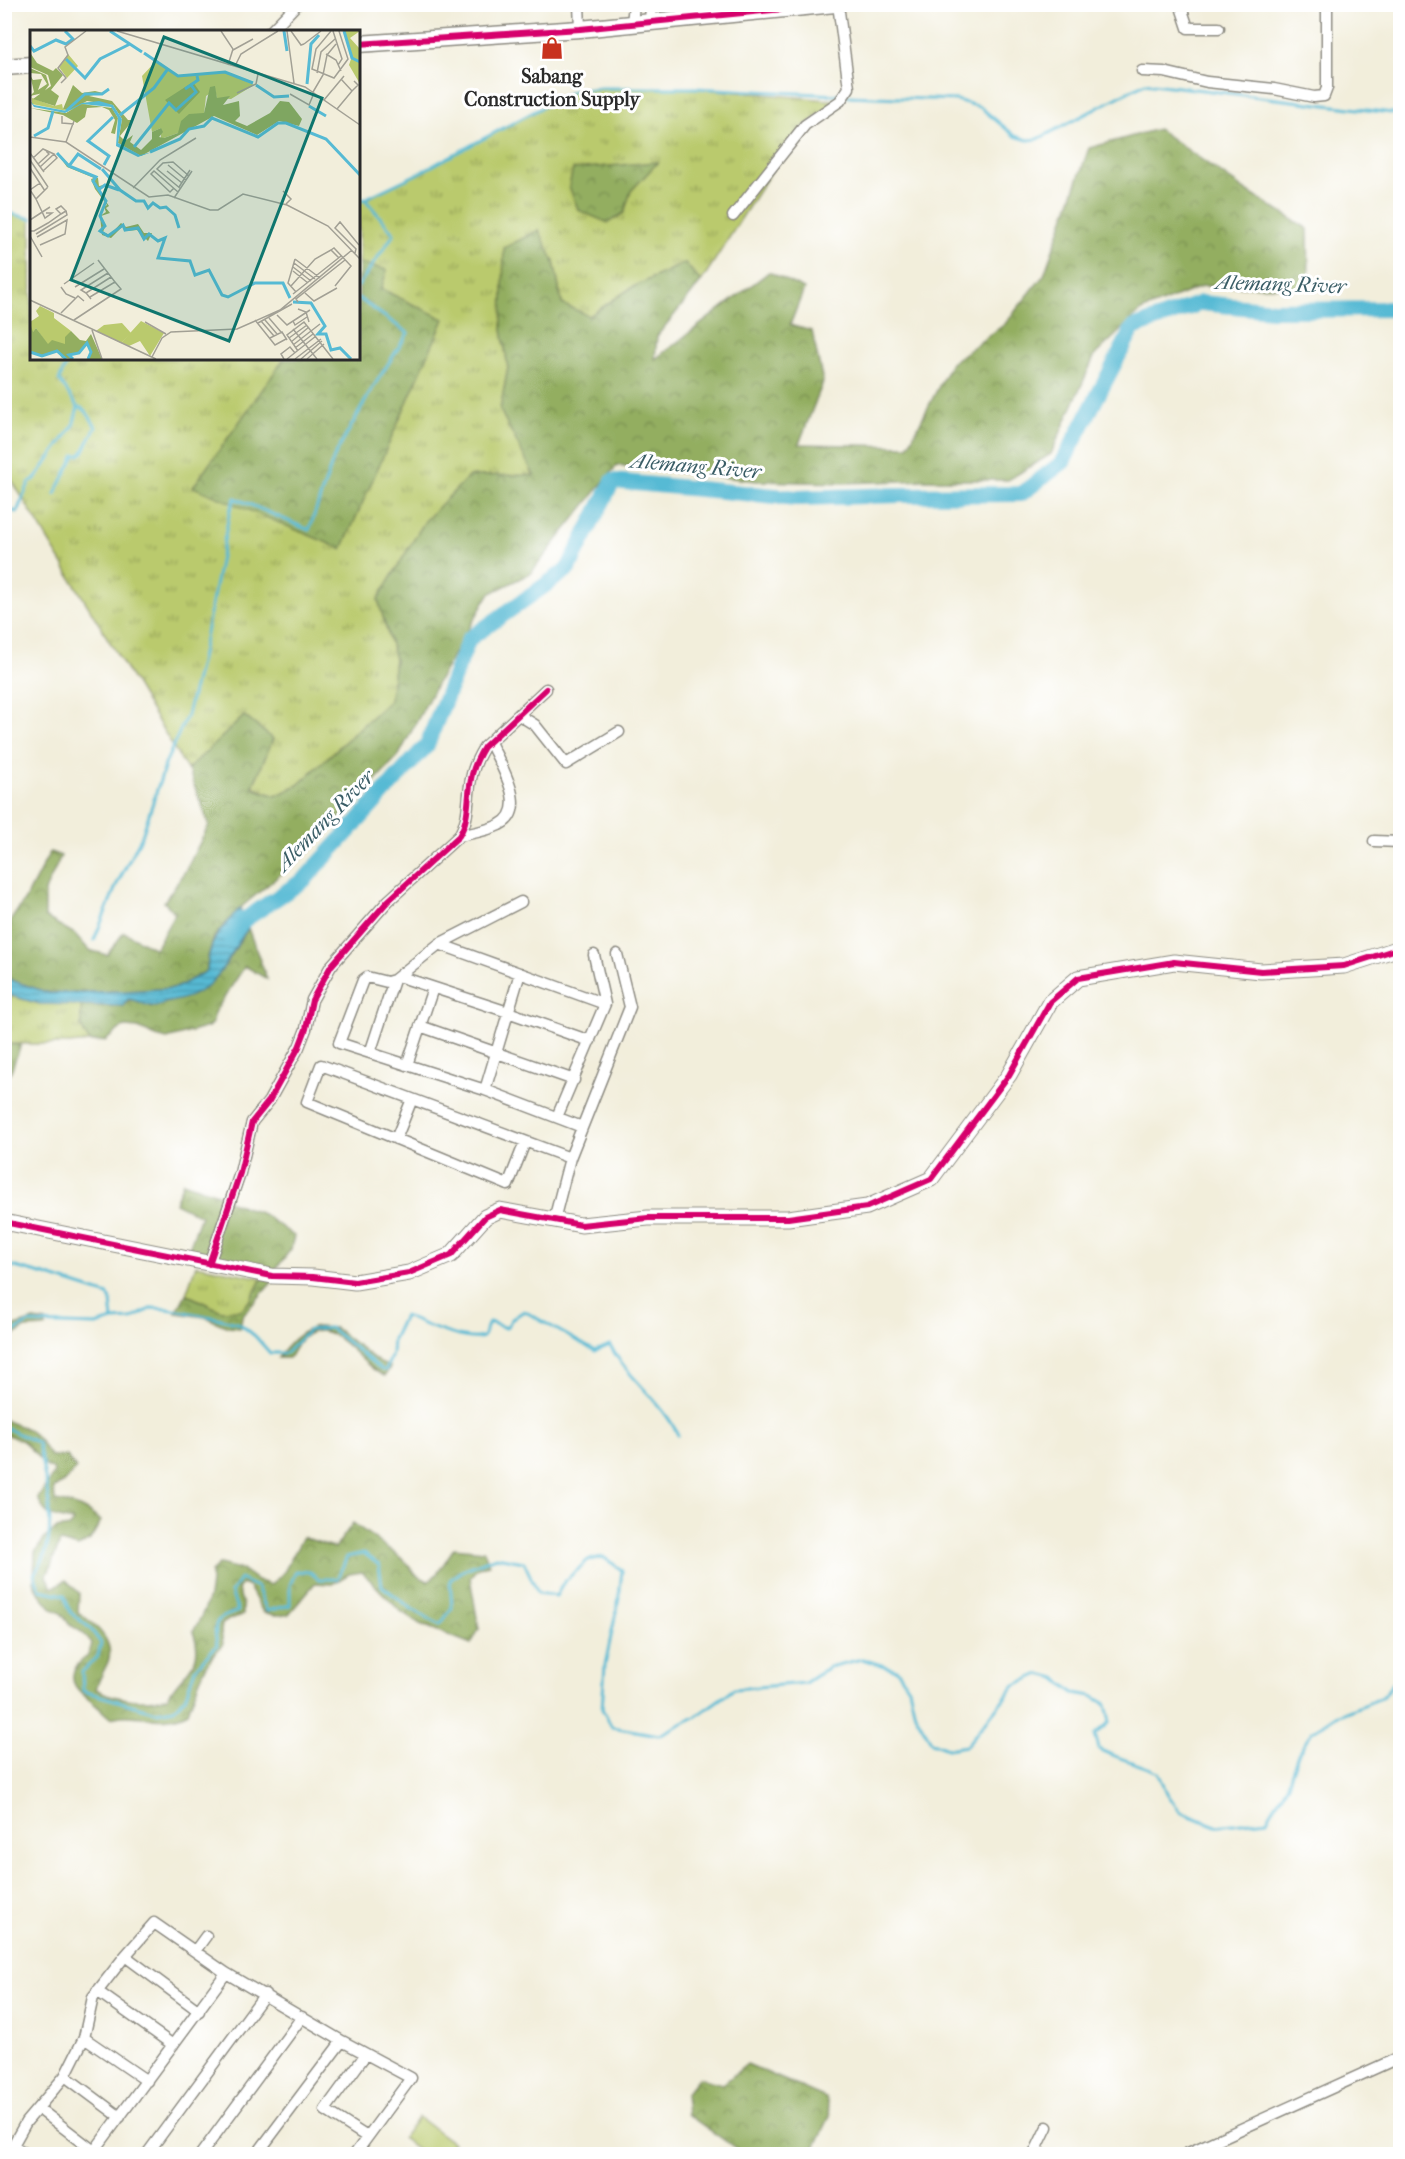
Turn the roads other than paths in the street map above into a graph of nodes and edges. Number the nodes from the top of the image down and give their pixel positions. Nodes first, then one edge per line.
1 (297, 4) edge
2 (579, 4) edge
3 (634, 4) edge
4 (651, 4) edge
5 (836, 4) edge
6 (1180, 4) edge
7 (1327, 4) edge
8 (650, 23) junction
9 (632, 24) junction
10 (1218, 28) dead end
11 (580, 29) junction
12 (272, 30) edge
13 (360, 44) edge
14 (30, 65) edge
15 (4, 67) edge
16 (1142, 71) dead end
17 (733, 216) dead end
18 (546, 689) dead end
19 (519, 715) junction
20 (619, 732) dead end
21 (490, 742) junction
22 (459, 836) junction
23 (1374, 841) dead end
24 (1401, 842) edge
25 (521, 902) dead end
26 (439, 944) junction
27 (1401, 948) edge
28 (617, 954) dead end
29 (594, 955) dead end
30 (520, 973) junction
31 (397, 978) junction
32 (433, 988) junction
33 (605, 1004) junction
34 (508, 1012) junction
35 (420, 1026) junction
36 (590, 1041) junction
37 (495, 1052) junction
38 (370, 1053) junction
39 (407, 1065) junction
40 (574, 1080) junction
41 (485, 1090) junction
42 (412, 1099) junction
43 (557, 1117) junction
44 (582, 1128) junction
45 (396, 1139) junction
46 (525, 1143) junction
47 (570, 1158) junction
48 (554, 1220) junction
49 (4, 1222) edge
50 (209, 1264) junction
51 (206, 1936) dead end
52 (195, 1951) junction
53 (125, 1956) junction
54 (226, 1973) junction
55 (98, 1991) junction
56 (265, 1994) junction
57 (199, 2011) junction
58 (302, 2017) junction
59 (84, 2038) junction
60 (342, 2041) junction
61 (173, 2045) junction
62 (366, 2054) junction
63 (1401, 2057) edge
64 (65, 2076) junction
65 (147, 2081) junction
66 (38, 2108) junction
67 (120, 2116) junction
68 (1047, 2127) dead end
69 (367, 2138) junction
70 (11, 2150) edge
71 (93, 2153) edge
72 (26, 2154) edge
73 (147, 2154) edge
74 (201, 2154) edge
75 (257, 2154) edge
76 (355, 2154) edge
77 (1034, 2154) edge
78 (1186, 2154) edge

1 - 12 street
2 - 11 street
3 - 9 street
4 - 8 street
5 - 8 main road
5 - 17 street
6 - 10 street
7 - 16 street
8 - 9 main road
9 - 11 main road
11 - 13 main road
14 - 15 main road
18 - 19 street
19 - 20 street
19 - 21 street
21 - 22 street
21 - 22 street
22 - 50 street
23 - 24 street
25 - 26 street
26 - 30 street
26 - 31 street
27 - 48 street
28 - 44 street
29 - 33 street
30 - 33 street
30 - 34 street
31 - 32 street
31 - 38 street
31 - 38 street
32 - 34 street
32 - 35 street
33 - 36 street
34 - 36 street
34 - 37 street
35 - 37 street
35 - 39 street
36 - 40 street
37 - 40 street
37 - 41 street
38 - 39 street
39 - 41 street
40 - 43 street
41 - 43 street
42 - 45 street
42 - 45 street
42 - 46 street
43 - 44 street
44 - 47 street
45 - 46 street
46 - 47 street
47 - 48 street
48 - 50 street
49 - 50 street
51 - 52 street
52 - 53 street
52 - 54 street
53 - 55 street
53 - 57 street
54 - 56 street
54 - 57 street
55 - 59 street
55 - 61 street
56 - 58 street
56 - 73 street
57 - 61 street
58 - 60 street
58 - 74 street
59 - 64 street
59 - 65 street
60 - 62 street
60 - 75 street
61 - 65 street
62 - 69 street
62 - 69 street
63 - 78 street
64 - 66 street
64 - 67 street
65 - 67 street
66 - 70 street
66 - 71 street
67 - 71 street
68 - 77 street
69 - 76 street
70 - 72 street

